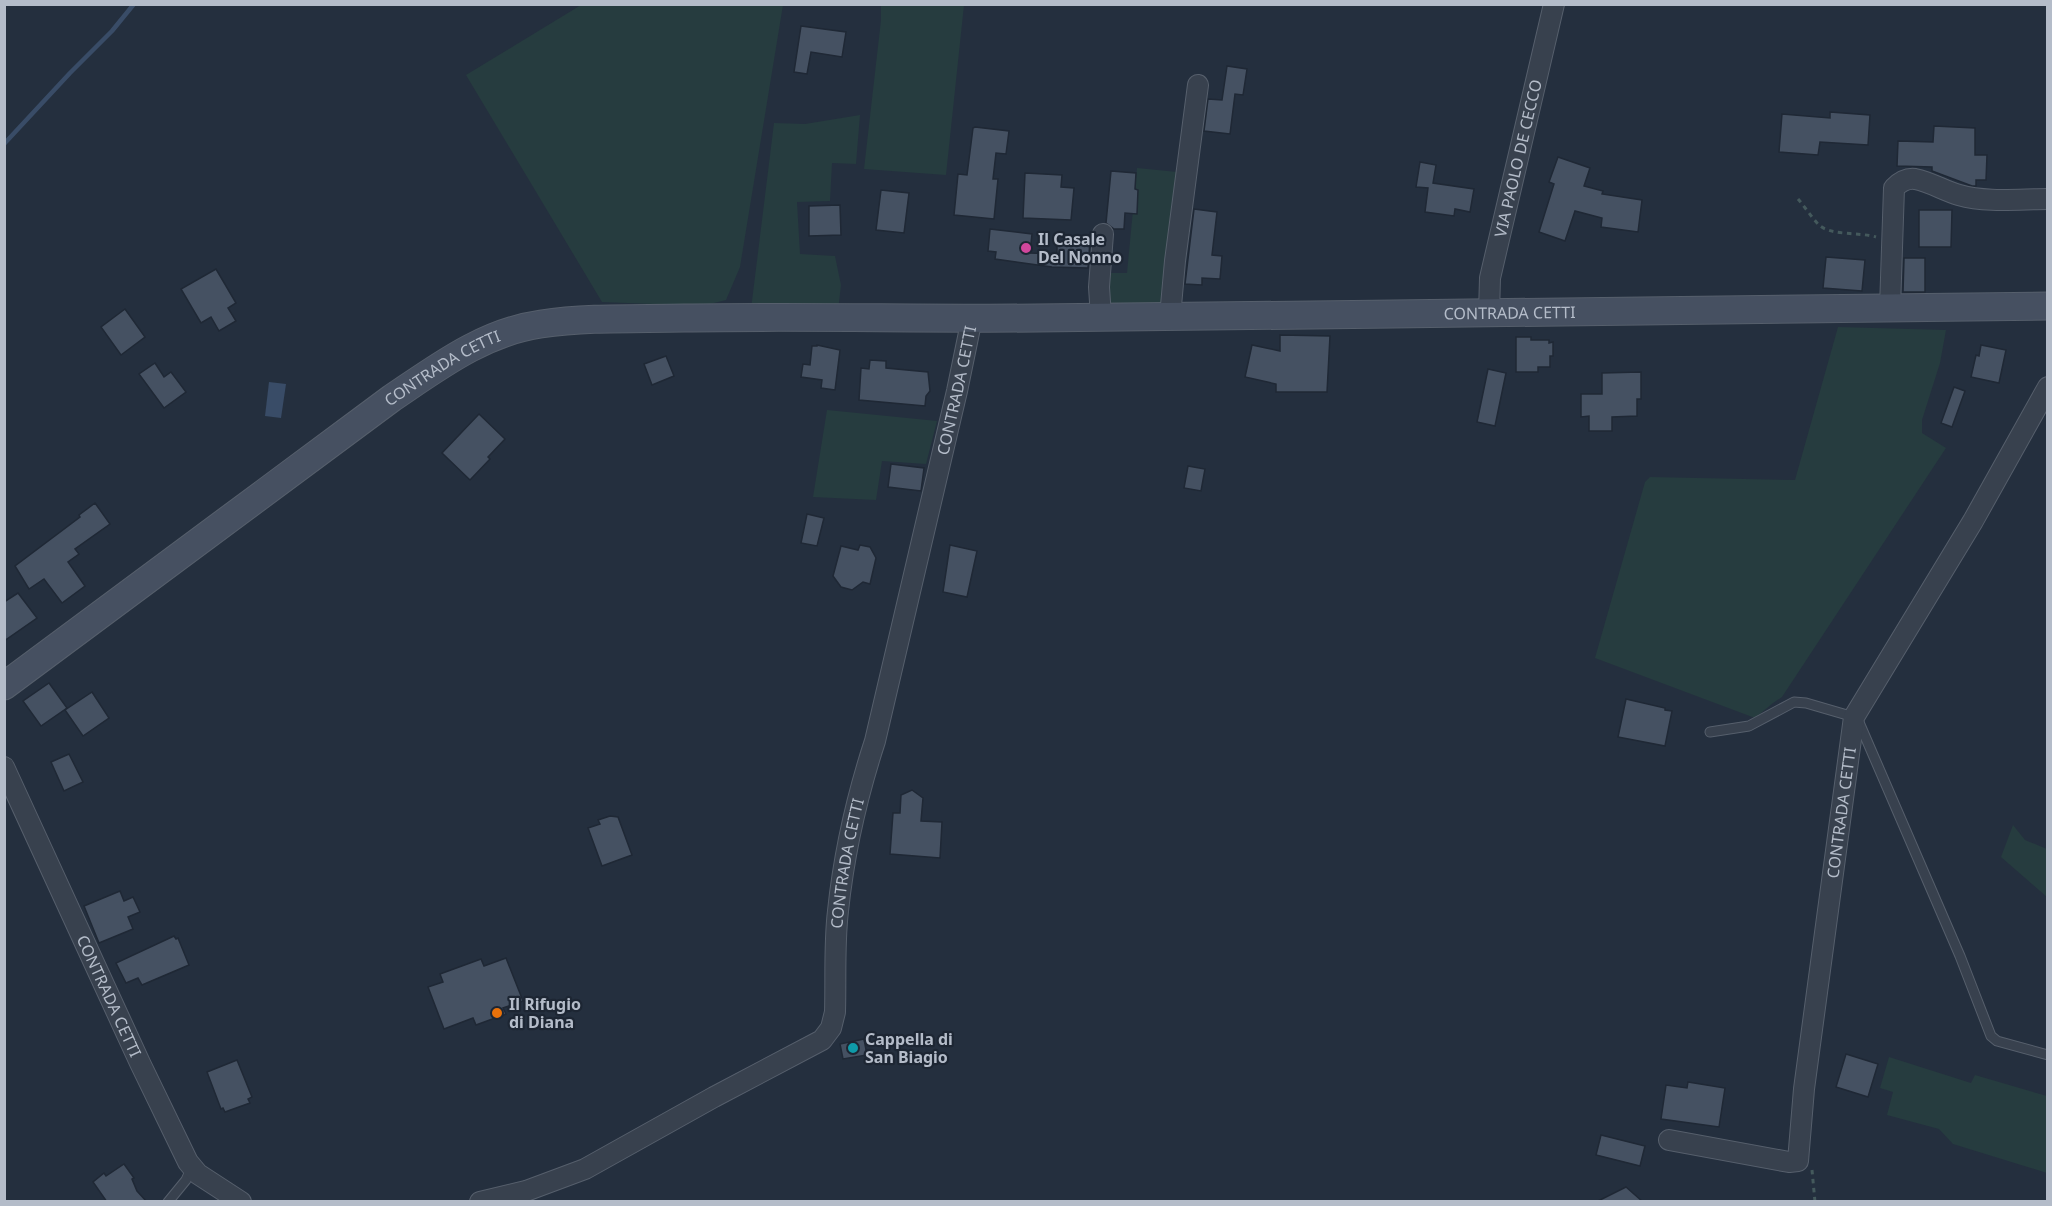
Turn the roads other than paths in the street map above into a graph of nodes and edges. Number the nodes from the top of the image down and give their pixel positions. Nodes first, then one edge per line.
1 (1554, 4) edge
2 (1198, 85) dead end
3 (2048, 199) edge
4 (1103, 234) dead end
5 (2048, 306) edge
6 (1890, 308) junction
7 (1489, 313) junction
8 (1101, 317) junction
9 (1170, 317) junction
10 (972, 318) junction
11 (2048, 387) edge
12 (4, 686) edge
13 (1855, 716) junction
14 (1710, 732) dead end
15 (4, 767) edge
16 (2048, 1055) edge
17 (1669, 1140) dead end
18 (192, 1167) junction
19 (168, 1202) edge
20 (242, 1202) edge
21 (480, 1202) edge

1 - 7 street, VIA PAOLO DE CECCO
2 - 9 street
3 - 6 street
4 - 8 street
5 - 6 main road, CONTRADA CETTI
6 - 7 main road, CONTRADA CETTI
7 - 9 main road, CONTRADA CETTI
8 - 9 main road, CONTRADA CETTI
8 - 10 main road, CONTRADA CETTI
10 - 12 main road, CONTRADA CETTI
10 - 21 street, CONTRADA CETTI
11 - 13 street, CONTRADA CETTI
13 - 14 lane
13 - 16 lane
13 - 17 street, CONTRADA CETTI
15 - 18 street, CONTRADA CETTI
18 - 19 lane
18 - 20 street, CONTRADA CETTI

